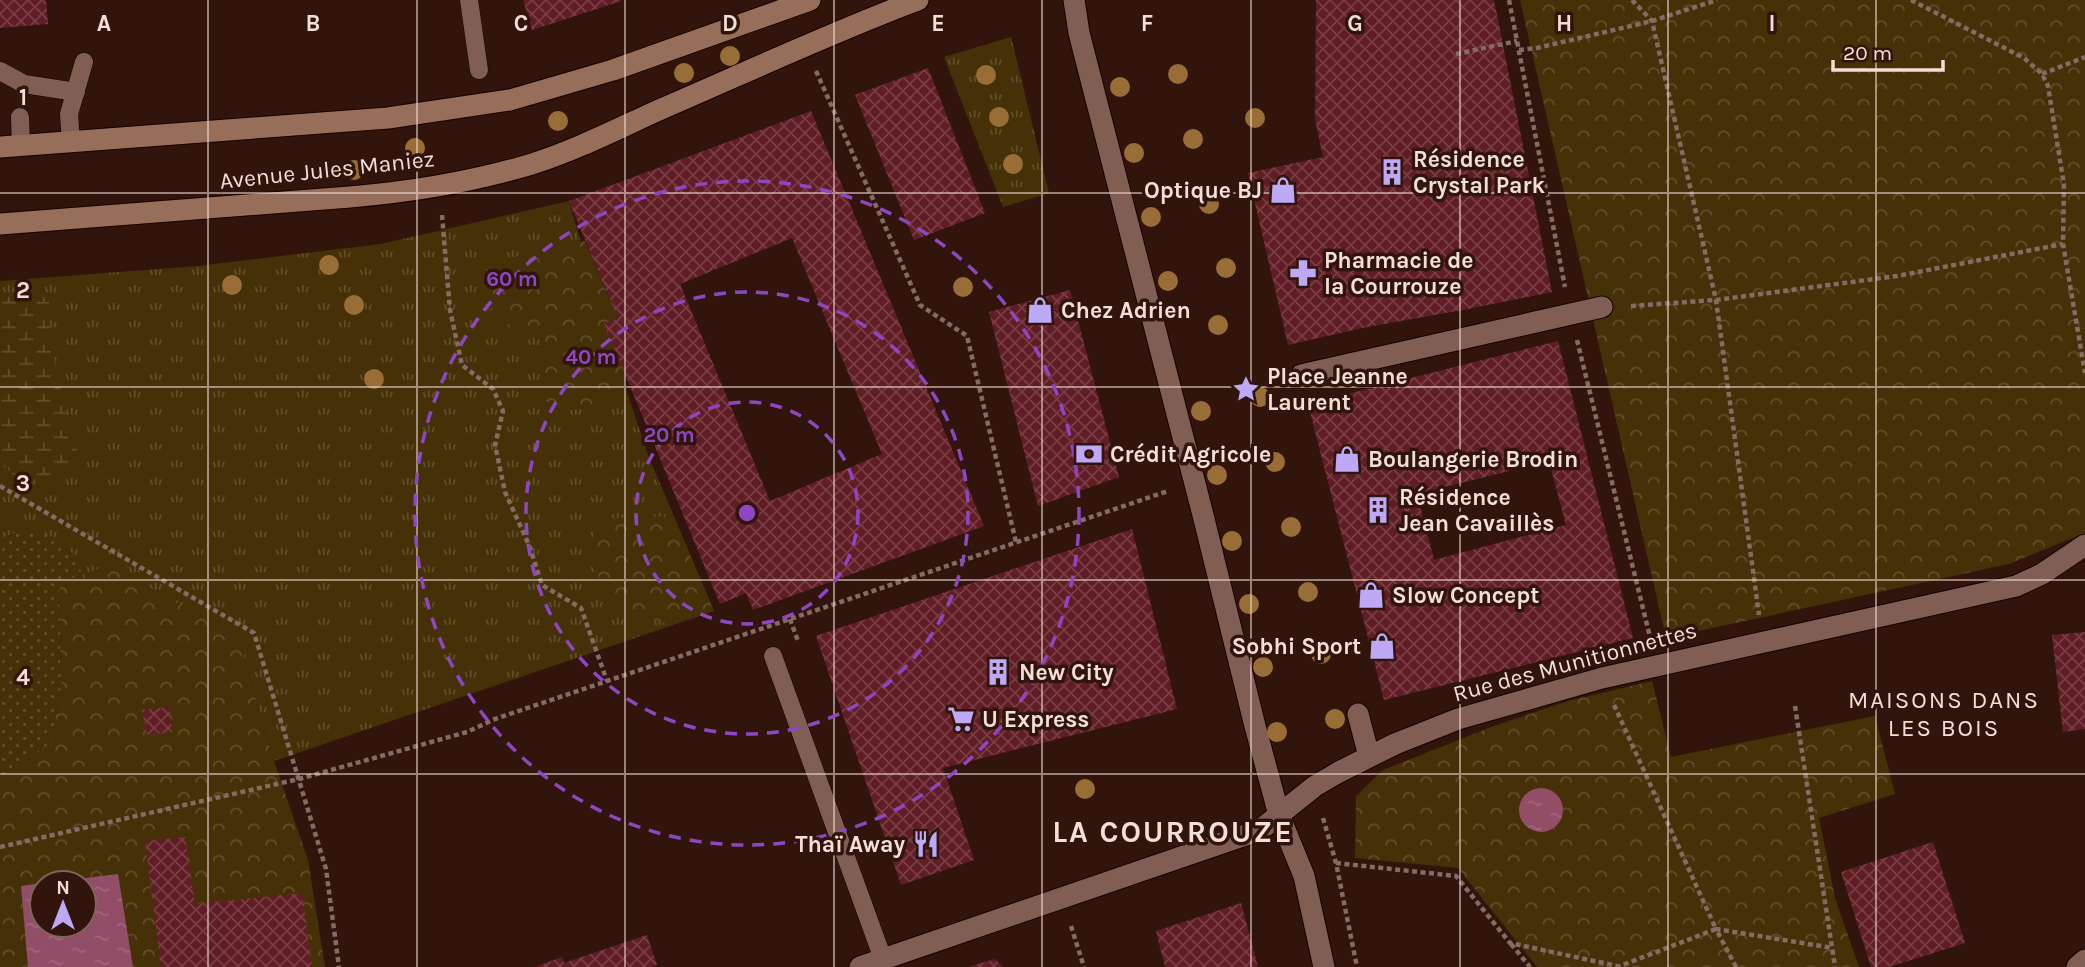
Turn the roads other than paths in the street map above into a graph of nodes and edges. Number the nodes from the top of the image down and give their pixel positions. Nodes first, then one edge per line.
1 (469, 0) edge
2 (810, 0) edge
3 (918, 0) edge
4 (1074, 0) edge
5 (84, 62) dead end
6 (479, 70) dead end
7 (0, 71) edge
8 (76, 92) junction
9 (20, 117) dead end
10 (71, 142) junction
11 (10, 146) edge
12 (0, 225) edge
13 (1602, 307) road end
14 (1301, 374) dead end
15 (2085, 545) edge
16 (773, 656) dead end
17 (1357, 714) dead end
18 (1369, 756) junction
19 (1279, 815) junction
20 (883, 959) junction
21 (2085, 960) edge
22 (860, 967) edge
23 (1324, 967) edge
24 (2077, 967) edge

1 - 6 lane
2 - 10 main road, Avenue Jules Maniez
3 - 12 main road, Avenue Jules Maniez
4 - 19 street
5 - 8 lane
7 - 8 lane
8 - 10 lane
9 - 11 lane
10 - 11 main road, Avenue Jules Maniez
13 - 14 street
15 - 18 street, Rue des Munitionnettes
16 - 20 lane
17 - 18 street
18 - 19 street, Rue des Munitionnettes
19 - 20 street, Rue des Munitionnettes
19 - 23 street
20 - 22 street, Rue des Munitionnettes
21 - 24 street

